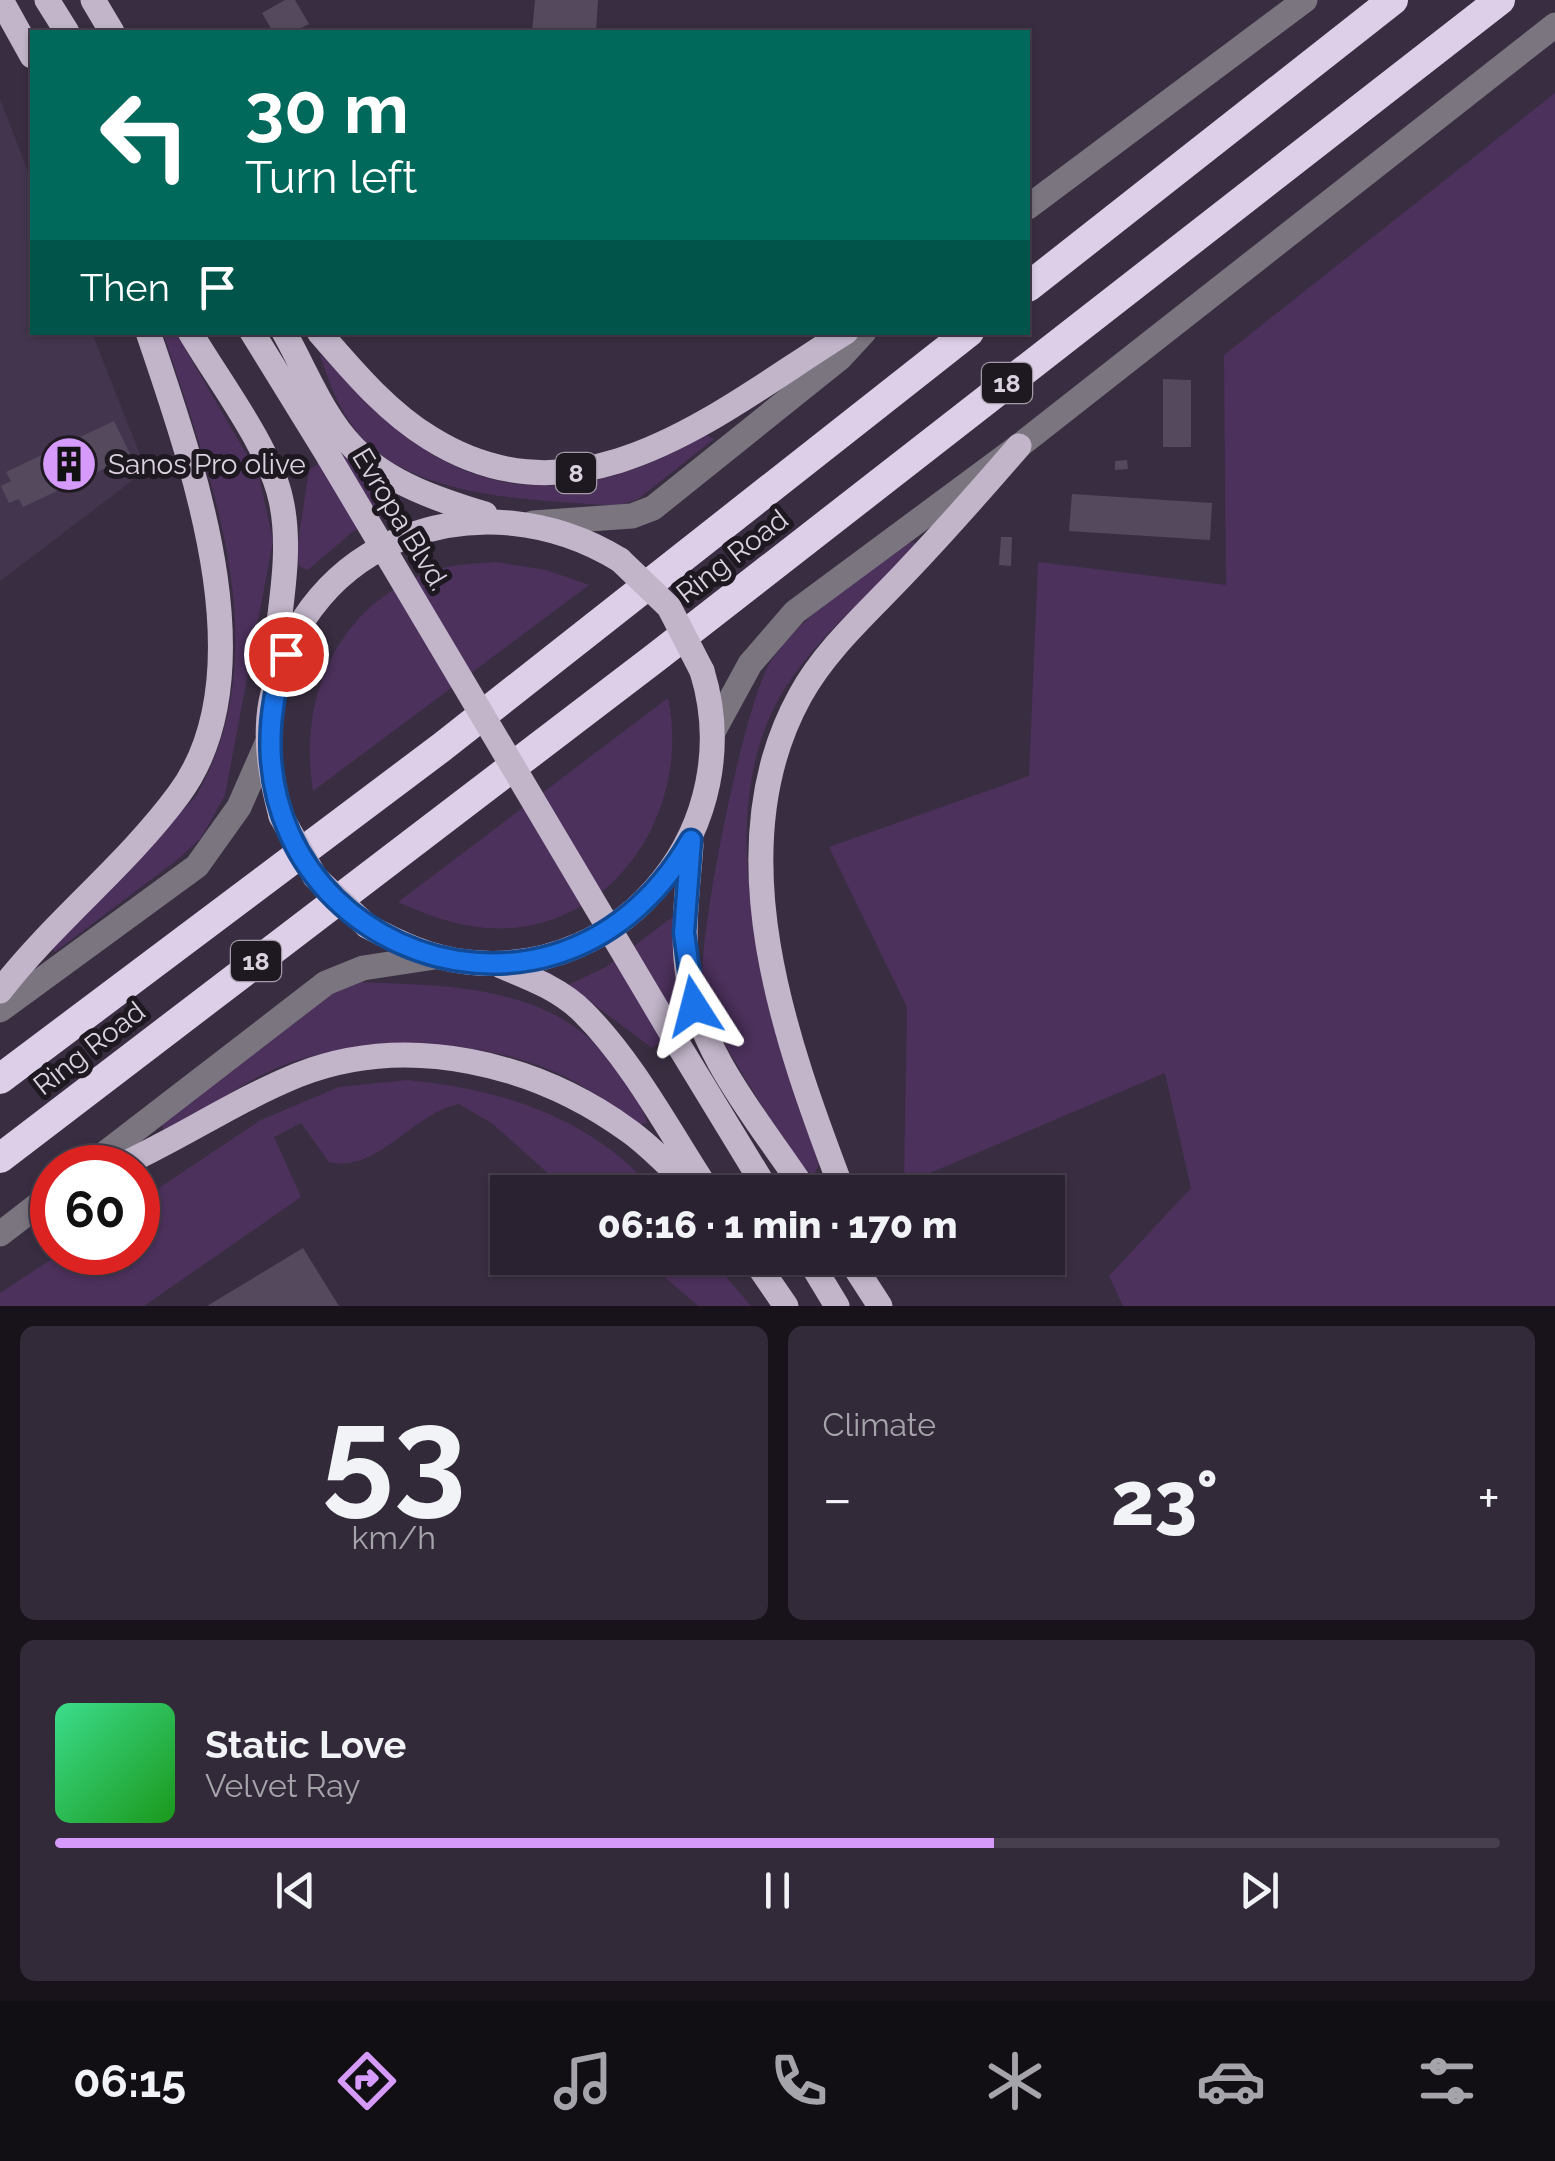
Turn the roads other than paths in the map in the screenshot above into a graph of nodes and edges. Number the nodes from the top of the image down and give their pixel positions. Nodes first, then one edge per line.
1 (47, 0) edge
2 (93, 0) edge
3 (1305, 0) edge
4 (1393, 0) edge
5 (1500, 0) edge
6 (3, 5) edge
7 (1555, 25) edge
8 (66, 30) edge
9 (111, 30) edge
10 (30, 52) edge
11 (1030, 205) edge
12 (1030, 285) edge
13 (149, 335) edge
14 (192, 335) edge
15 (254, 335) edge
16 (286, 335) edge
17 (322, 335) edge
18 (841, 335) edge
19 (861, 335) edge
20 (966, 335) edge
21 (1020, 446) junction
22 (504, 520) junction
23 (532, 523) junction
24 (271, 704) junction
25 (714, 730) junction
26 (268, 741) junction
27 (691, 840) junction
28 (435, 956) junction
29 (496, 964) junction
30 (0, 991) edge
31 (0, 1010) edge
32 (0, 1080) edge
33 (116, 1145) edge
34 (160, 1148) edge
35 (0, 1158) edge
36 (678, 1175) edge
37 (699, 1175) edge
38 (758, 1175) edge
39 (795, 1175) edge
40 (837, 1175) edge
41 (30, 1211) edge
42 (0, 1234) edge
43 (765, 1275) edge
44 (818, 1275) edge
45 (861, 1275) edge
46 (874, 1275) edge
47 (786, 1306) edge
48 (837, 1306) edge
49 (884, 1306) edge

1 - 8 main road
2 - 9 main road
3 - 11 street
4 - 12 highway
5 - 35 highway, Ring Road / 18
6 - 10 main road
7 - 21 street
13 - 30 main road
14 - 24 main road
15 - 38 main road, Evropa Blvd., bridge
16 - 22 main road, Evropa Blvd.
17 - 18 main road, 8
19 - 23 street
20 - 32 highway, Ring Road / 18
21 - 25 street
21 - 40 main road
22 - 23 main road
22 - 24 main road
23 - 25 main road, bridge
24 - 26 main road
25 - 27 main road
26 - 28 main road, bridge
26 - 31 street
27 - 29 main road
27 - 39 main road
28 - 29 main road
28 - 33 street
29 - 37 main road
34 - 36 main road
41 - 42 street
43 - 47 main road
44 - 48 main road
45 - 49 main road
46 - 49 main road

